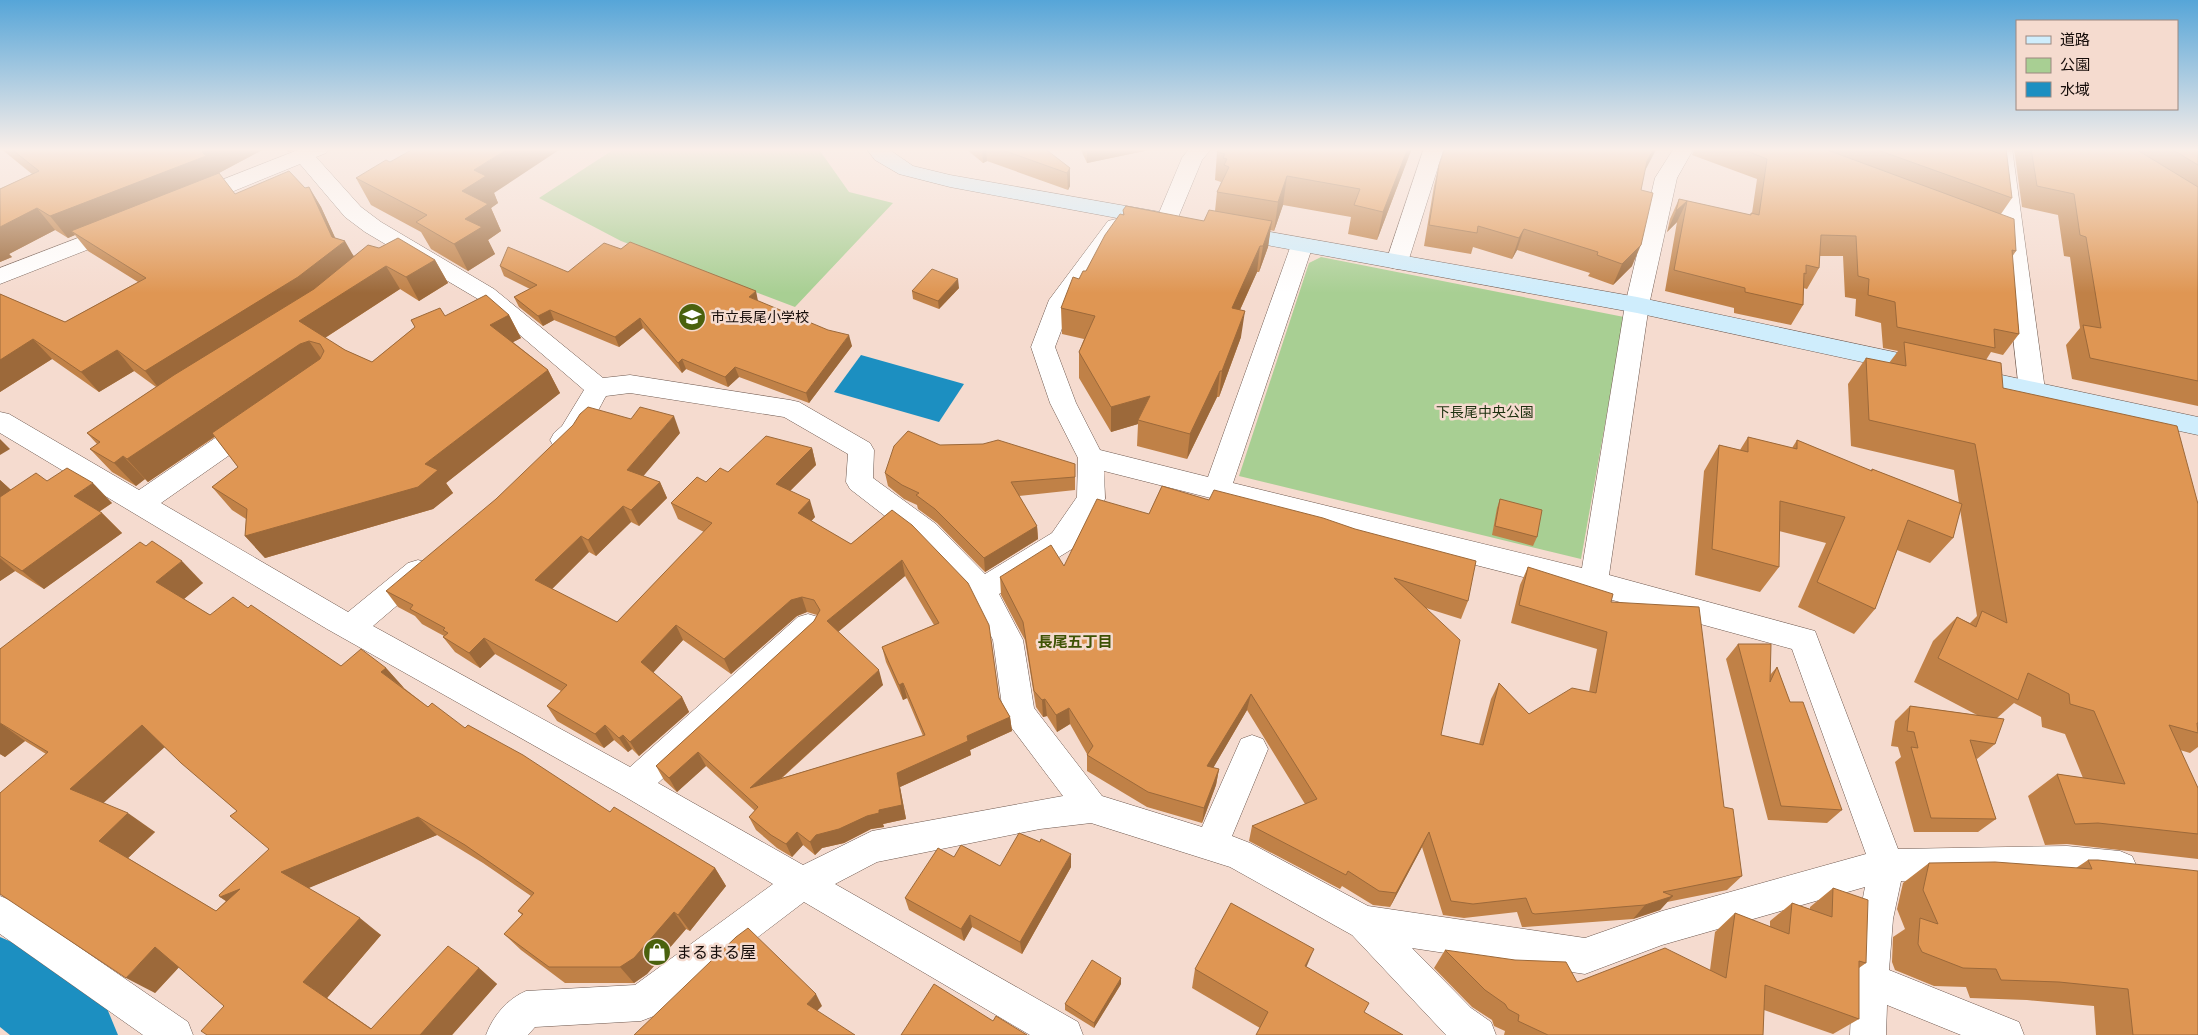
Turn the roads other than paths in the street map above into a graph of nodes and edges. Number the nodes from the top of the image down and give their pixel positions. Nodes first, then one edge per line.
1 (201, 196) edge
2 (342, 196) edge
3 (1034, 196) edge
4 (1189, 196) edge
5 (1416, 196) edge
6 (1662, 196) edge
7 (2003, 196) edge
8 (174, 207) edge
9 (1126, 213) junction
10 (138, 221) edge
11 (1186, 224) junction
12 (395, 241) junction
13 (1302, 245) junction
14 (376, 258) edge
15 (1397, 262) junction
16 (0, 276) edge
17 (1638, 305) junction
18 (598, 388) junction
19 (2032, 390) junction
20 (269, 414) edge
21 (0, 422) edge
22 (2198, 426) edge
23 (1091, 458) junction
24 (543, 460) edge
25 (1217, 489) junction
26 (140, 504) junction
27 (434, 558) edge
28 (1594, 583) junction
29 (982, 590) junction
30 (808, 626) edge
31 (351, 628) junction
32 (1252, 749) dead end
33 (633, 785) junction
34 (1091, 808) junction
35 (1211, 845) junction
36 (1887, 865) junction
37 (2150, 871) edge
38 (802, 883) junction
39 (0, 914) edge
40 (1364, 923) junction
41 (1870, 980) junction
42 (175, 1035) edge
43 (504, 1035) edge
44 (1065, 1035) edge
45 (1478, 1035) edge
46 (1868, 1035) edge
47 (2006, 1035) edge

1 - 8 street
2 - 12 street
3 - 9 street
4 - 11 street
5 - 15 street
6 - 17 street
7 - 19 street
9 - 11 street
9 - 23 street
10 - 16 street
11 - 13 street
12 - 14 street
12 - 18 street
13 - 15 street
13 - 25 street
15 - 17 street
17 - 19 street
17 - 28 street
18 - 24 street
18 - 29 street
19 - 22 street
20 - 26 street
21 - 26 street
23 - 25 street
23 - 29 street
25 - 28 street
26 - 31 street
27 - 31 street
28 - 36 street
29 - 34 street
30 - 33 street
31 - 33 street
32 - 35 street
33 - 38 street
34 - 35 street
34 - 38 street
35 - 40 street
36 - 37 street
36 - 40 street
36 - 41 street
38 - 43 street
38 - 44 street
39 - 42 street
40 - 45 street
41 - 46 street
41 - 47 street

